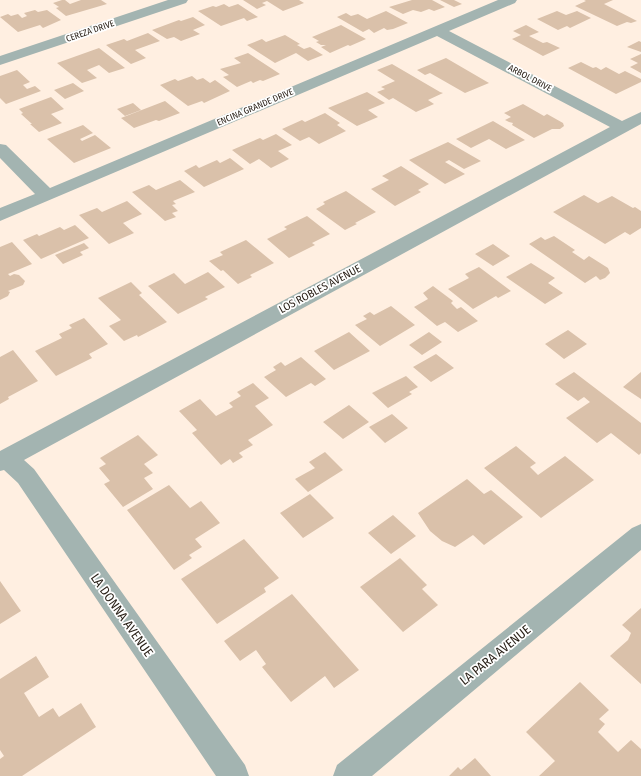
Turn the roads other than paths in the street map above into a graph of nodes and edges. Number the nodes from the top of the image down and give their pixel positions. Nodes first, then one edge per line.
1 (181, 0) edge
2 (510, 0) edge
3 (437, 30) junction
4 (0, 61) edge
5 (641, 117) edge
6 (622, 127) junction
7 (0, 149) edge
8 (47, 195) junction
9 (0, 215) edge
10 (4, 460) edge
11 (641, 535) edge
12 (234, 776) edge
13 (348, 776) edge

1 - 4 street, CEREZA DRIVE
2 - 3 street, ENCINA GRANDE DRIVE
3 - 6 street, ARBOL DRIVE
3 - 8 street, ENCINA GRANDE DRIVE
5 - 6 street, LOS ROBLES AVENUE
6 - 10 street, LOS ROBLES AVENUE
7 - 8 street
8 - 9 street, ENCINA GRANDE DRIVE
10 - 12 street, LA DONNA AVENUE
11 - 13 street, LA PARA AVENUE

